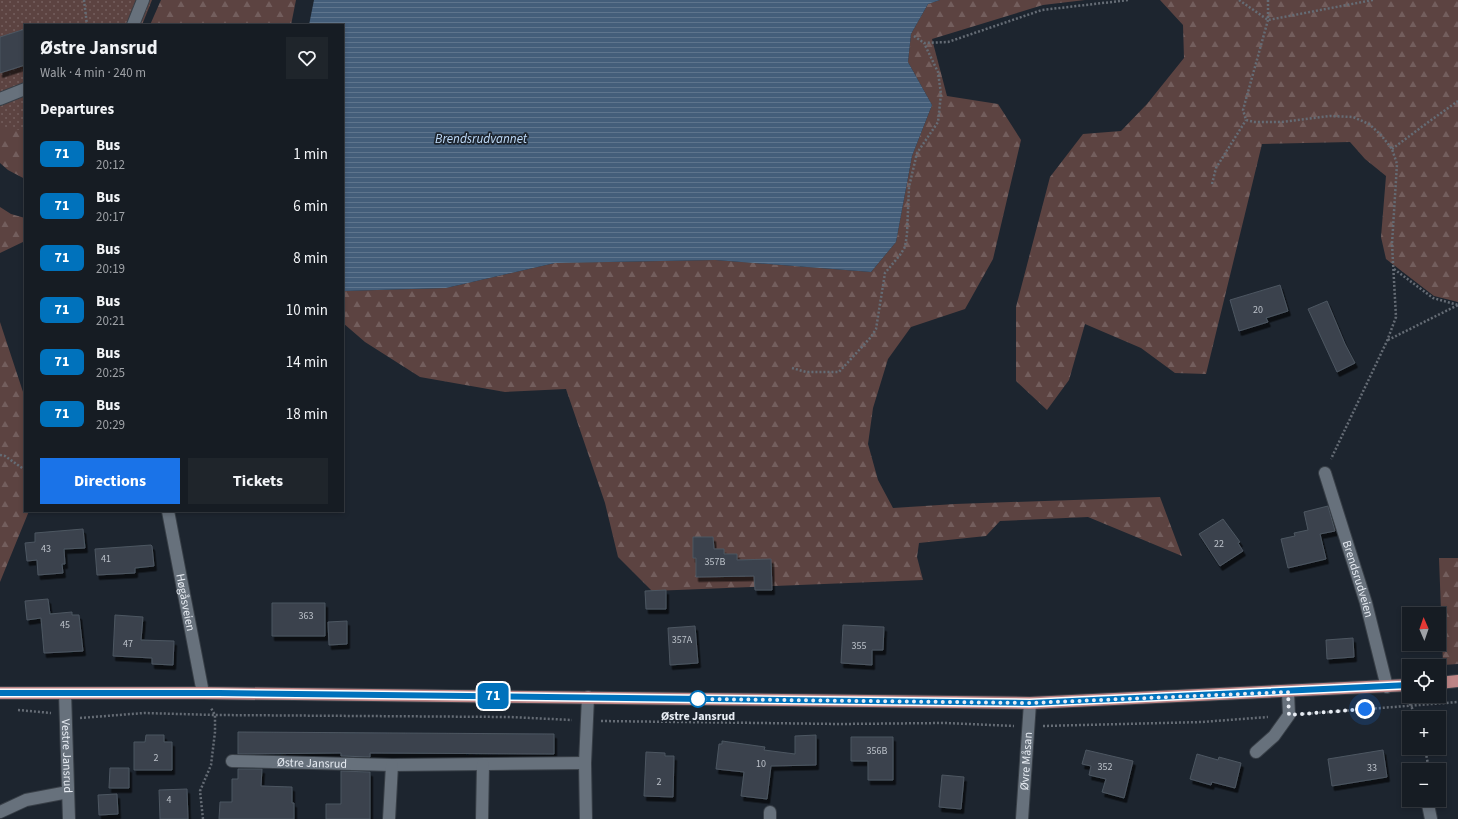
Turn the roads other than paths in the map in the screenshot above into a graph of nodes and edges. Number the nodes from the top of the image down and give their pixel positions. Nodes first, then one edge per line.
1 (143, 0) edge
2 (133, 24) edge
3 (24, 90) edge
4 (0, 99) edge
5 (1325, 472) road end
6 (168, 512) edge
7 (1458, 681) edge
8 (1446, 682) edge
9 (1402, 686) edge
10 (1387, 687) junction
11 (65, 692) junction
12 (1288, 692) junction
13 (0, 693) edge
14 (204, 693) junction
15 (588, 697) junction
16 (1030, 703) junction
17 (1256, 752) dead end
18 (232, 761) dead end
19 (585, 763) junction
20 (392, 765) junction
21 (483, 765) junction
22 (68, 792) junction
23 (1429, 807) edge
24 (0, 812) edge
25 (68, 819) edge
26 (389, 819) edge
27 (482, 819) edge
28 (586, 819) edge
29 (1022, 819) edge
30 (1431, 819) edge

1 - 2 street
3 - 4 street
5 - 10 street, Brendsrudveien
6 - 14 street, Høgåsveien
7 - 8 main road
9 - 10 main road
10 - 12 main road
11 - 13 main road
11 - 14 main road
11 - 22 street, Vestre Jansrud
12 - 16 main road
12 - 17 street
14 - 15 main road
15 - 16 main road
15 - 19 street
16 - 29 street, Øvre Måsan
18 - 20 street, Østre Jansrud
19 - 21 street, Østre Jansrud
19 - 28 street
20 - 21 street, Østre Jansrud
20 - 26 street
21 - 27 street
22 - 24 street
22 - 25 street, Vestre Jansrud
23 - 30 street

